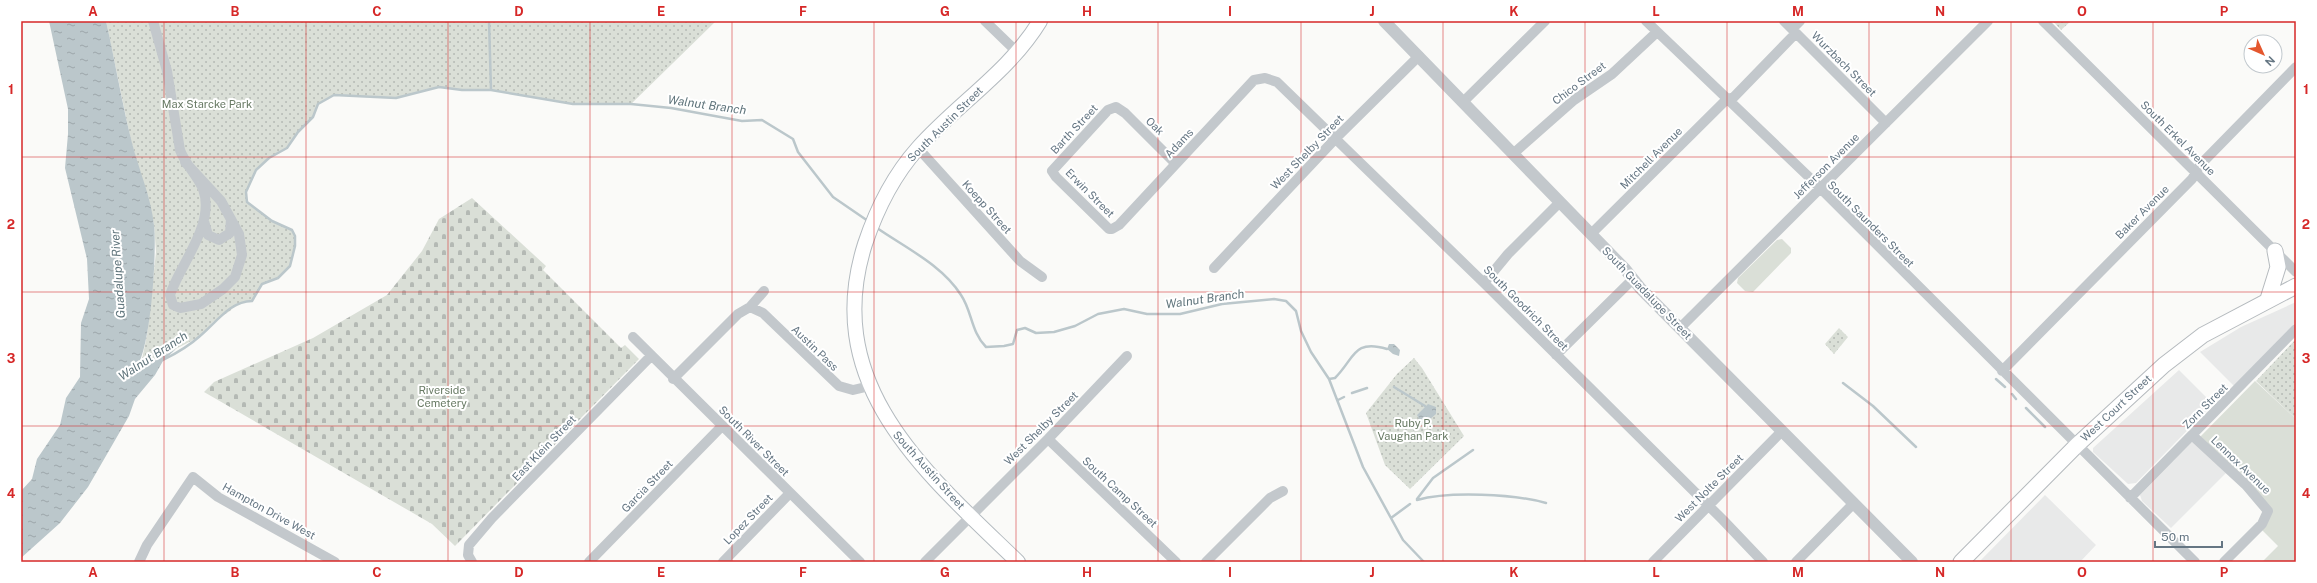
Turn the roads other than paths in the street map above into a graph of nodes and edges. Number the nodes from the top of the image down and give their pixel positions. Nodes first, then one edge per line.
1 (153, 21) edge
2 (985, 21) edge
3 (1040, 21) edge
4 (1384, 21) edge
5 (1545, 21) edge
6 (1646, 21) edge
7 (1784, 21) edge
8 (1800, 21) edge
9 (1988, 21) edge
10 (2043, 21) edge
11 (1794, 31) junction
12 (1657, 32) junction
13 (1017, 52) junction
14 (1419, 56) junction
15 (2296, 67) edge
16 (1266, 78) joint
17 (1729, 100) junction
18 (1464, 101) junction
19 (1116, 107) joint
20 (1886, 123) junction
21 (1336, 139) junction
22 (918, 148) junction
23 (1514, 153) junction
24 (185, 162) junction
25 (1176, 164) junction
26 (1052, 171) joint
27 (2196, 172) junction
28 (1819, 190) junction
29 (1560, 202) junction
30 (204, 212) junction
31 (231, 218) junction
32 (1112, 229) joint
33 (1591, 234) junction
34 (2275, 251) junction
35 (1214, 268) dead end
36 (2296, 272) edge
37 (1042, 277) dead end
38 (1633, 279) junction
39 (1484, 283) junction
40 (2296, 286) edge
41 (764, 291) dead end
42 (2268, 300) junction
43 (750, 307) junction
44 (1680, 328) junction
45 (2296, 329) edge
46 (633, 337) dead end
47 (1556, 355) junction
48 (1127, 356) dead end
49 (650, 357) junction
50 (2002, 371) junction
51 (673, 379) junction
52 (870, 386) junction
53 (722, 426) junction
54 (1782, 431) junction
55 (2193, 436) junction
56 (1048, 439) junction
57 (2077, 445) junction
58 (1283, 491) dead end
59 (790, 493) junction
60 (2130, 498) junction
61 (1853, 504) junction
62 (1708, 506) junction
63 (970, 515) junction
64 (139, 562) edge
65 (336, 562) edge
66 (472, 562) edge
67 (589, 562) edge
68 (724, 562) edge
69 (860, 562) edge
70 (925, 562) edge
71 (1018, 562) edge
72 (1176, 562) edge
73 (1206, 562) edge
74 (1653, 562) edge
75 (1763, 562) edge
76 (1796, 562) edge
77 (1912, 562) edge
78 (1961, 562) edge
79 (2194, 562) edge
80 (2224, 562) edge

1 - 24 street
2 - 13 street
3 - 13 main road, South Austin Street
4 - 14 street, South Guadalupe Street
5 - 18 street
6 - 12 street, South Saunders Street
7 - 11 street, Wurzbach Street
8 - 11 street, Mitchell Avenue
9 - 20 street, Jefferson Avenue
10 - 27 street, South Erkel Avenue
11 - 17 street, Mitchell Avenue
11 - 20 street, Wurzbach Street
12 - 17 street, South Saunders Street
12 - 23 street, Chico Street
13 - 22 main road, South Austin Street
14 - 18 street, South Guadalupe Street
14 - 21 street, West Shelby Street
15 - 27 street, Baker Avenue
16 - 21 street, South Goodrich Street
16 - 25 street, Adams
17 - 28 street, South Saunders Street
17 - 33 street, Mitchell Avenue
18 - 23 street, South Guadalupe Street
19 - 25 street, Oak
19 - 26 street, Barth Street
20 - 28 street, Jefferson Avenue
21 - 35 street, West Shelby Street
21 - 39 street, South Goodrich Street
22 - 37 street, Koepp Street
22 - 52 main road, South Austin Street
23 - 29 street, South Guadalupe Street
24 - 30 street
24 - 31 street
25 - 32 street, Adams
26 - 32 street, Erwin Street
27 - 34 street, South Erkel Avenue
27 - 50 street, Baker Avenue
28 - 44 street, Jefferson Avenue
28 - 50 street, South Saunders Street
29 - 33 street, South Guadalupe Street
29 - 39 street
30 - 31 street
30 - 31 street
33 - 38 street, South Guadalupe Street
34 - 36 street, South Erkel Avenue
34 - 42 main road
38 - 44 street, South Guadalupe Street
38 - 47 street
39 - 47 street, South Goodrich Street
40 - 42 main road, West Court Street
41 - 43 street
42 - 57 main road, West Court Street
43 - 51 street
43 - 52 street, Austin Pass
44 - 54 street, South Guadalupe Street
45 - 55 street, Zorn Street
46 - 49 street, South River Street
47 - 62 street, South Goodrich Street
48 - 56 street, West Shelby Street
49 - 51 street, South River Street
49 - 66 street, East Klein Street
50 - 57 street, South Saunders Street
51 - 53 street, South River Street
52 - 63 main road, South Austin Street
53 - 59 street, South River Street
53 - 67 street, Garcia Street
54 - 61 street, South Guadalupe Street
54 - 62 street, West Nolte Street
55 - 60 street, Zorn Street
55 - 80 street, Lennox Avenue
56 - 63 street, West Shelby Street
56 - 72 street, South Camp Street
57 - 60 street, South Saunders Street
57 - 78 main road, West Court Street
58 - 73 street
59 - 68 street, Lopez Street
59 - 69 street, South River Street
60 - 79 street, South Saunders Street
61 - 76 street
61 - 77 street, South Guadalupe Street
62 - 74 street, West Nolte Street
62 - 75 street, South Goodrich Street
63 - 70 street, West Shelby Street
63 - 71 main road, South Austin Street
64 - 65 street, Hampton Drive West

